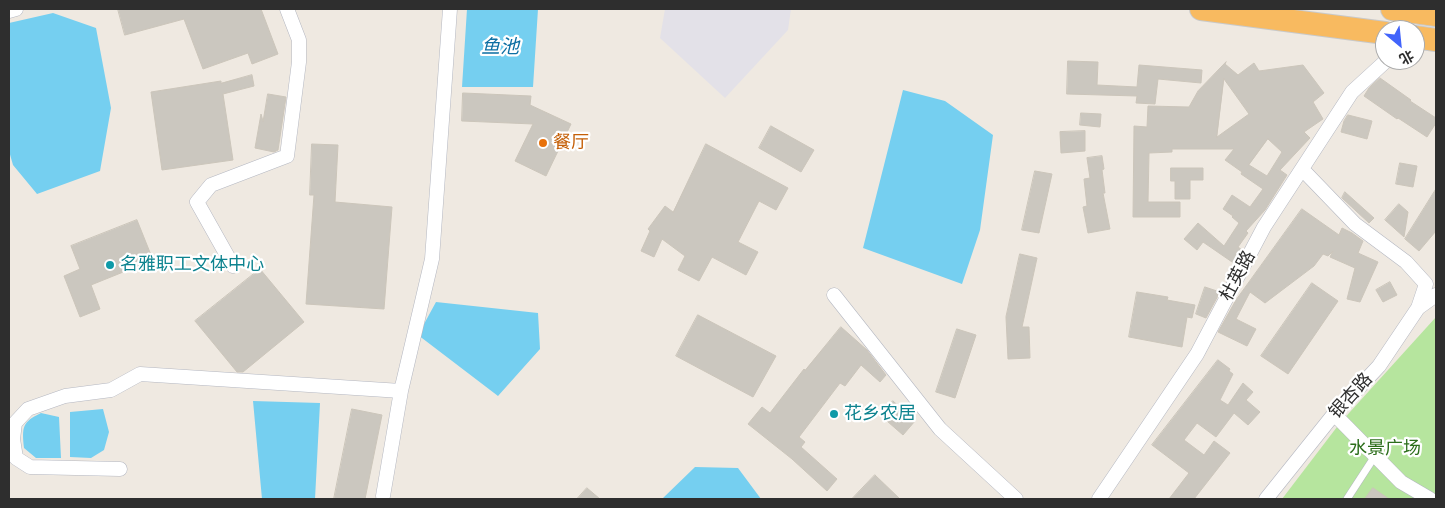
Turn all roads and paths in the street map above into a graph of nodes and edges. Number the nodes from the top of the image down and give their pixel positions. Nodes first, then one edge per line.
1 (16, 9) edge
2 (287, 9) edge
3 (450, 9) edge
4 (1201, 9) edge
5 (1392, 9) edge
6 (9, 11) edge
7 (1436, 15) edge
8 (1375, 32) edge
9 (1376, 70) edge
10 (1302, 169) junction
11 (233, 266) dead end
12 (834, 295) dead end
13 (1436, 295) edge
14 (1418, 308) junction
15 (401, 391) junction
16 (1334, 414) junction
17 (1375, 456) junction
18 (120, 469) dead end
19 (383, 496) dead end
20 (1016, 499) edge
21 (1099, 499) edge
22 (1266, 499) edge
23 (1347, 499) edge
24 (1430, 499) edge

1 - 6 street
2 - 11 street
3 - 15 street
4 - 8 highway
5 - 7 highway
9 - 10 street, 杜英路
10 - 14 street
10 - 21 street, 杜英路
12 - 20 street
13 - 14 street, 银杏路
14 - 16 street, 银杏路
15 - 18 street
15 - 19 street
16 - 17 street
16 - 22 street, 银杏路
17 - 23 lane
17 - 24 street

